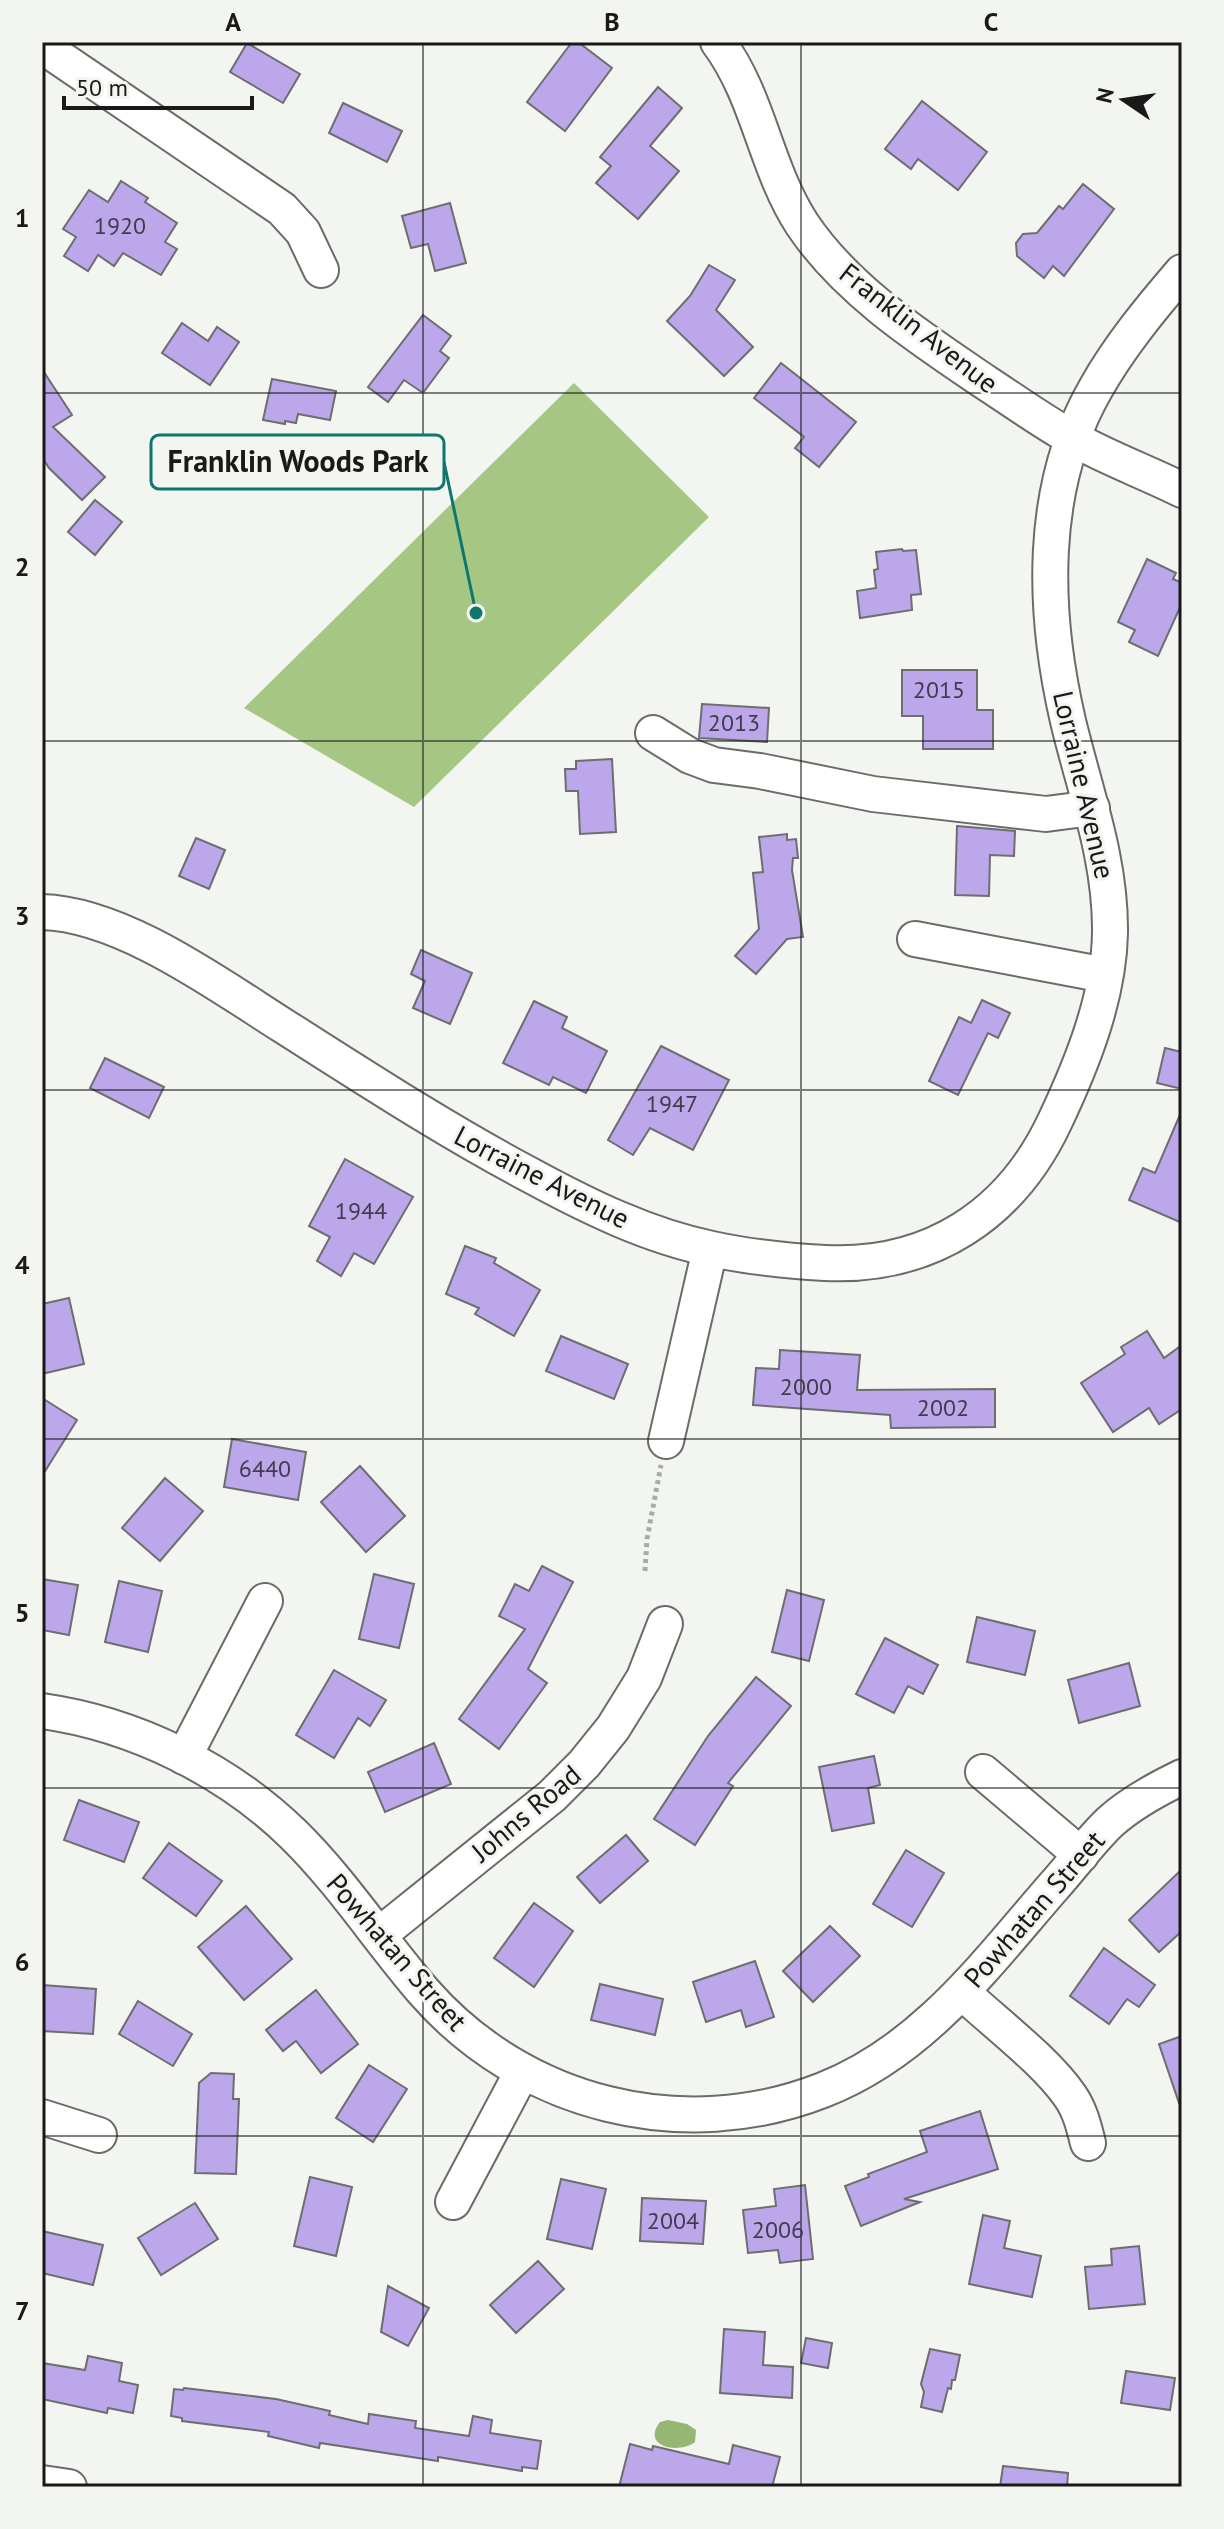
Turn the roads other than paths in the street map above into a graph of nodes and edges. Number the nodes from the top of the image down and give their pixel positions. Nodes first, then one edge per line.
1 (718, 42) edge
2 (42, 46) edge
3 (321, 270) dead end
4 (1182, 272) edge
5 (1074, 439) junction
6 (1182, 490) edge
7 (653, 733) dead end
8 (1092, 808) junction
9 (42, 912) edge
10 (915, 939) dead end
11 (1105, 975) junction
12 (710, 1249) junction
13 (666, 1441) road end
14 (265, 1601) dead end
15 (665, 1624) dead end
16 (42, 1711) edge
17 (184, 1757) junction
18 (983, 1772) dead end
19 (1182, 1777) edge
20 (1081, 1855) junction
21 (379, 1935) junction
22 (962, 1992) junction
23 (522, 2072) junction
24 (42, 2117) edge
25 (99, 2135) dead end
26 (1088, 2143) dead end
27 (453, 2202) dead end
28 (42, 2483) edge
29 (69, 2487) edge

1 - 5 street, Franklin Avenue
2 - 3 street
4 - 5 street, Lorraine Avenue
5 - 6 street, Franklin Avenue
5 - 8 street, Lorraine Avenue
7 - 8 street
8 - 11 street, Lorraine Avenue
9 - 12 street, Lorraine Avenue
10 - 11 street
11 - 12 street, Lorraine Avenue
12 - 13 street
14 - 17 street
15 - 21 street, Johns Road
16 - 17 street, Powhatan Street
17 - 21 street, Powhatan Street
18 - 20 street
19 - 20 street, Powhatan Street
20 - 22 street, Powhatan Street
21 - 23 street, Powhatan Street
22 - 23 street, Powhatan Street
22 - 26 street
23 - 27 street
24 - 25 street
28 - 29 street

